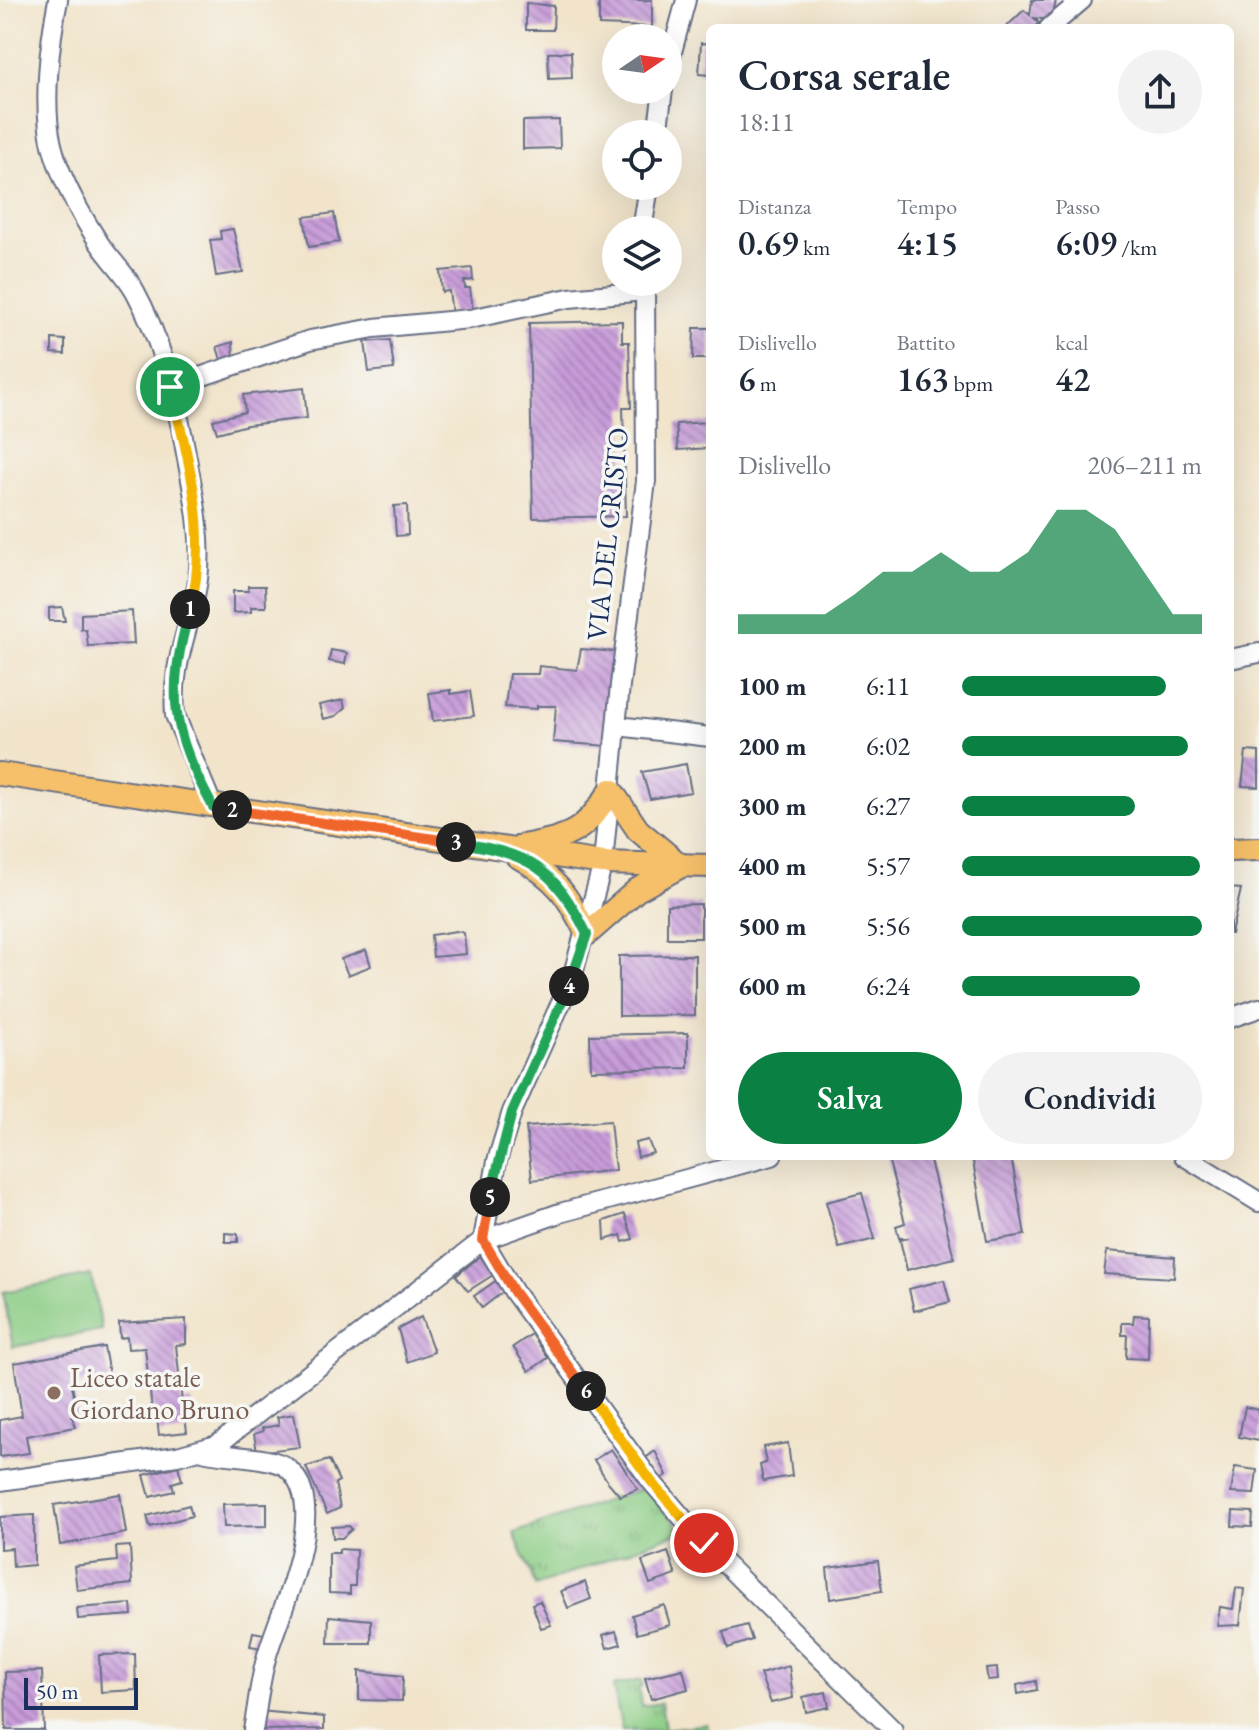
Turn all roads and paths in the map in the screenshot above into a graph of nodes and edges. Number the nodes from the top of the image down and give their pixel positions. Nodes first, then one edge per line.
1 (58, 0) edge
2 (686, 0) edge
3 (1082, 0) edge
4 (680, 24) edge
5 (1054, 24) edge
6 (602, 293) edge
7 (645, 296) edge
8 (170, 387) junction
9 (1259, 653) edge
10 (1234, 658) edge
11 (618, 726) junction
12 (706, 737) edge
13 (0, 774) edge
14 (611, 790) junction
15 (213, 807) junction
16 (1259, 849) edge
17 (506, 850) junction
18 (1234, 850) edge
19 (603, 863) junction
20 (681, 866) junction
21 (706, 866) edge
22 (587, 934) junction
23 (1259, 1008) edge
24 (1234, 1017) edge
25 (757, 1160) edge
26 (1191, 1160) edge
27 (1259, 1202) edge
28 (483, 1240) junction
29 (203, 1451) junction
30 (0, 1481) edge
31 (253, 1730) edge
32 (893, 1730) edge

1 - 8 street
2 - 4 street
3 - 5 street
6 - 8 street
7 - 11 street, VIA DEL CRISTO
8 - 15 street
9 - 10 street
11 - 12 street
11 - 14 street, VIA DEL CRISTO
13 - 15 main road
14 - 17 main road
14 - 19 street, VIA DEL CRISTO
14 - 20 main road
15 - 17 main road
16 - 18 main road
17 - 19 main road
17 - 22 main road
19 - 20 main road
19 - 22 street, VIA DEL CRISTO
20 - 21 main road
20 - 22 main road
22 - 28 street, VIA DEL CRISTO
23 - 24 street
25 - 28 street
26 - 27 street
28 - 29 street
28 - 32 street
29 - 30 street
29 - 31 street

